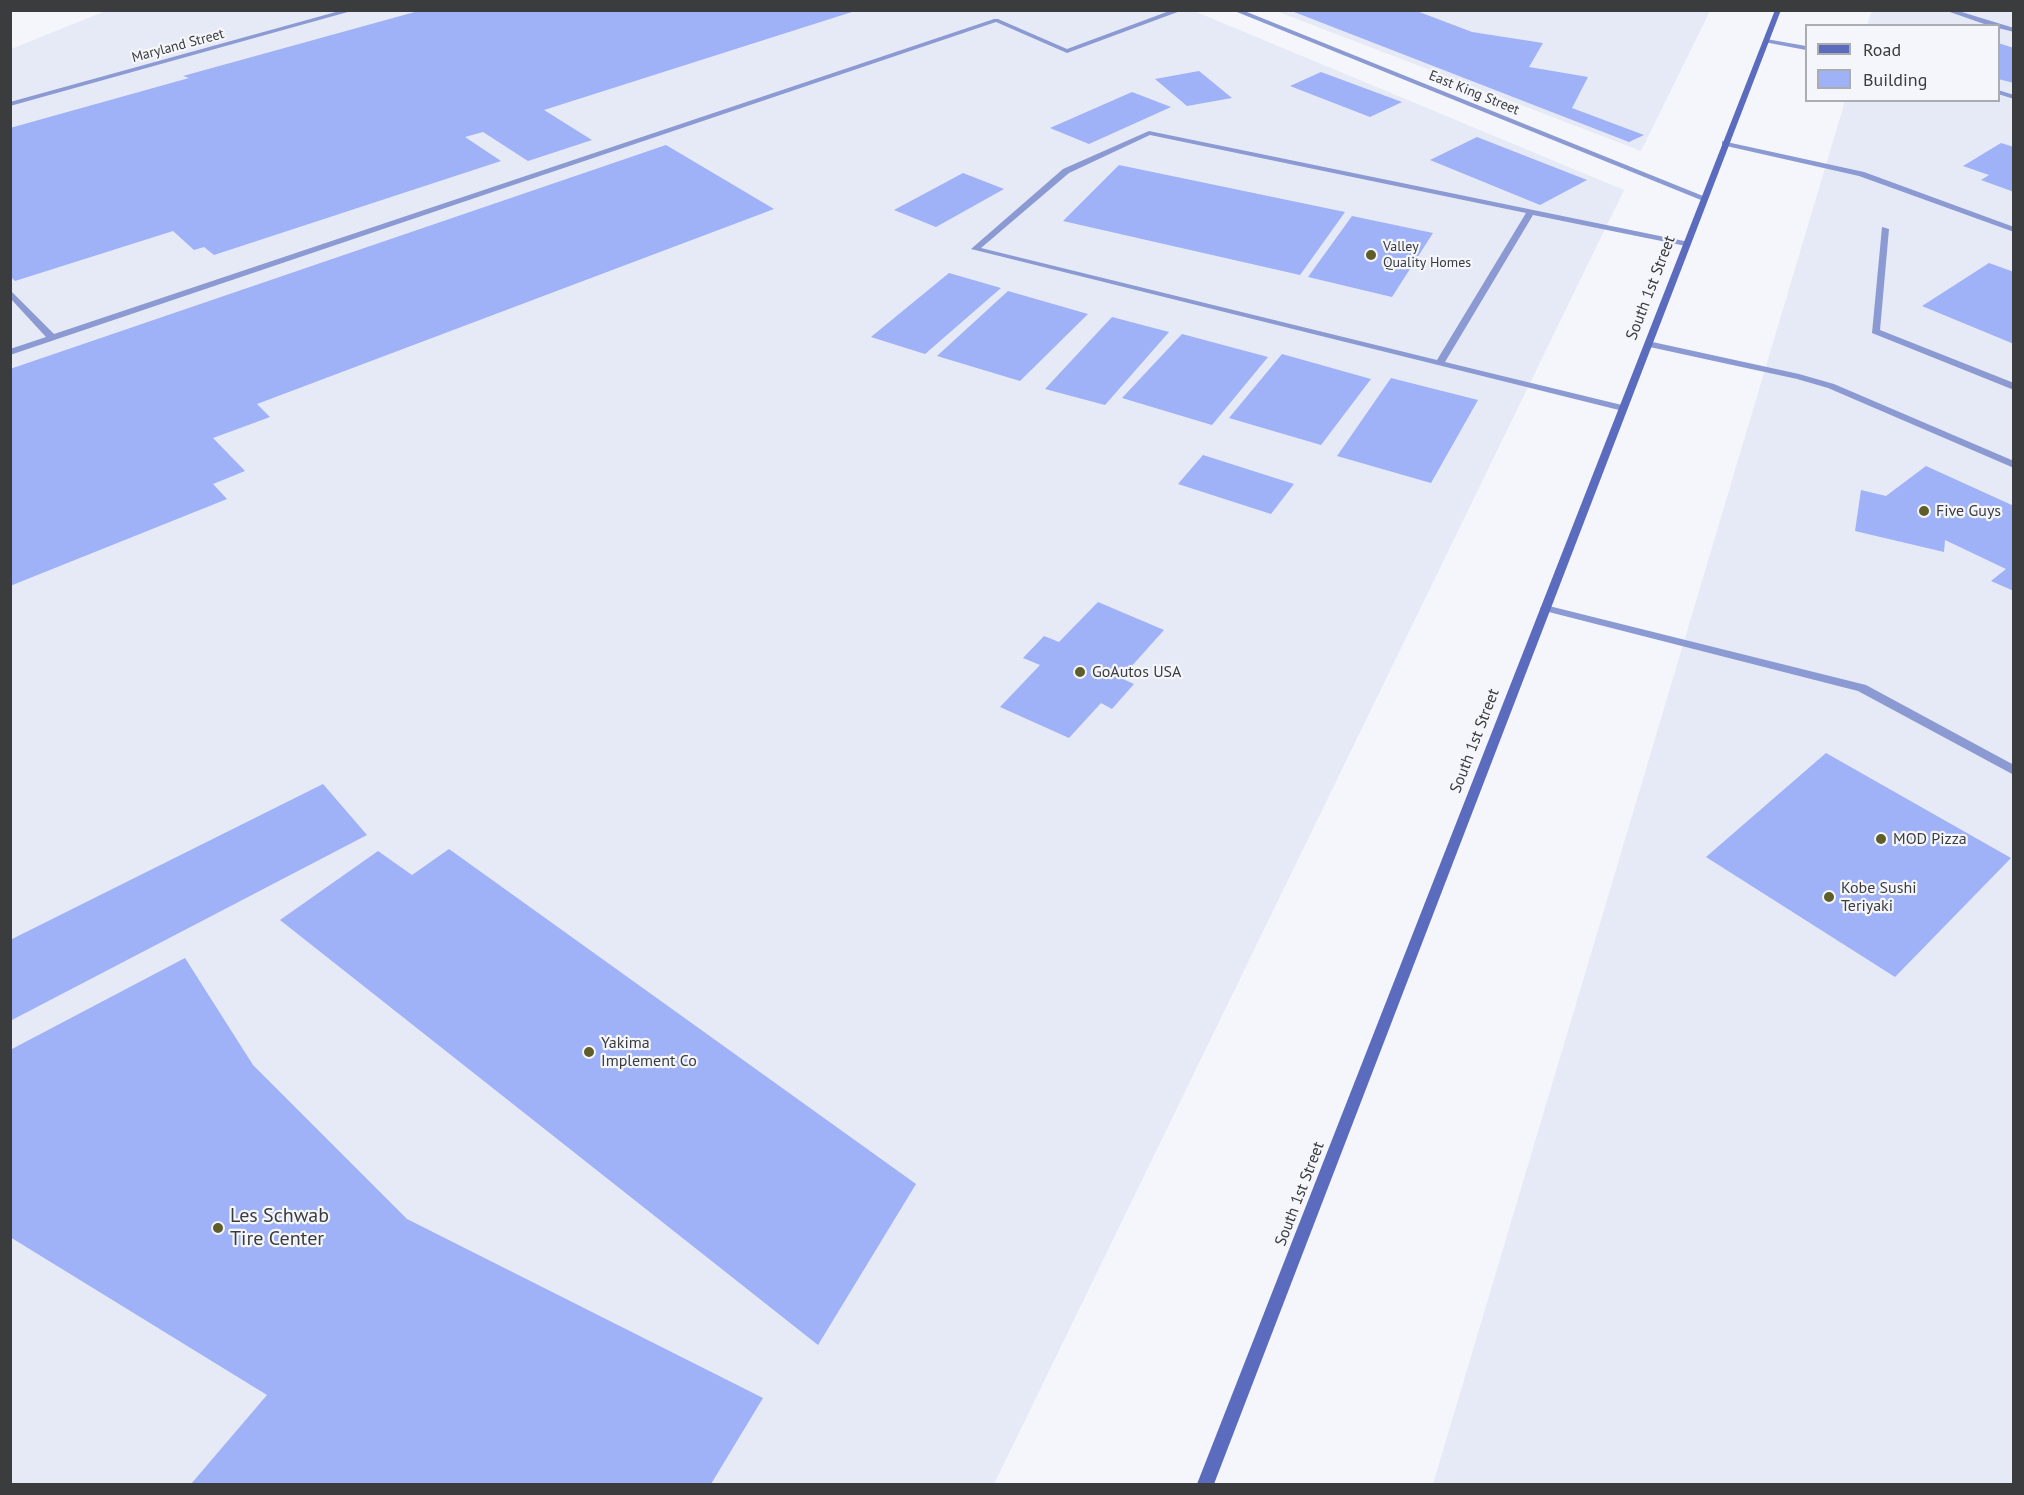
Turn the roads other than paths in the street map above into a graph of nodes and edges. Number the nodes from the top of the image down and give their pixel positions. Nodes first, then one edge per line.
1 (352, 10) edge
2 (1180, 10) edge
3 (1235, 10) edge
4 (1778, 10) edge
5 (1947, 10) edge
6 (1992, 24) edge
7 (1766, 41) junction
8 (1805, 48) edge
9 (10, 104) edge
10 (1725, 143) junction
11 (1704, 198) junction
12 (1531, 212) junction
13 (1885, 229) dead end
14 (2013, 230) edge
15 (1686, 244) junction
16 (10, 292) edge
17 (52, 338) junction
18 (1648, 344) junction
19 (10, 352) edge
20 (1440, 363) junction
21 (2013, 387) edge
22 (1623, 408) junction
23 (2013, 465) edge
24 (1545, 608) junction
25 (2013, 771) edge
26 (1205, 1485) edge

1 - 9 street, Maryland Street
2 - 17 street
3 - 11 street, East King Street
4 - 7 main road, South 1st Street
5 - 6 street
7 - 8 street
7 - 10 main road, South 1st Street
10 - 11 main road, South 1st Street
10 - 14 street
11 - 15 main road, South 1st Street
12 - 15 street
12 - 20 street
12 - 20 street
13 - 21 street
15 - 18 main road, South 1st Street
16 - 17 street
17 - 19 street
18 - 22 main road, South 1st Street
18 - 23 street
20 - 22 street
22 - 24 main road, South 1st Street
24 - 25 street
24 - 26 main road, South 1st Street

